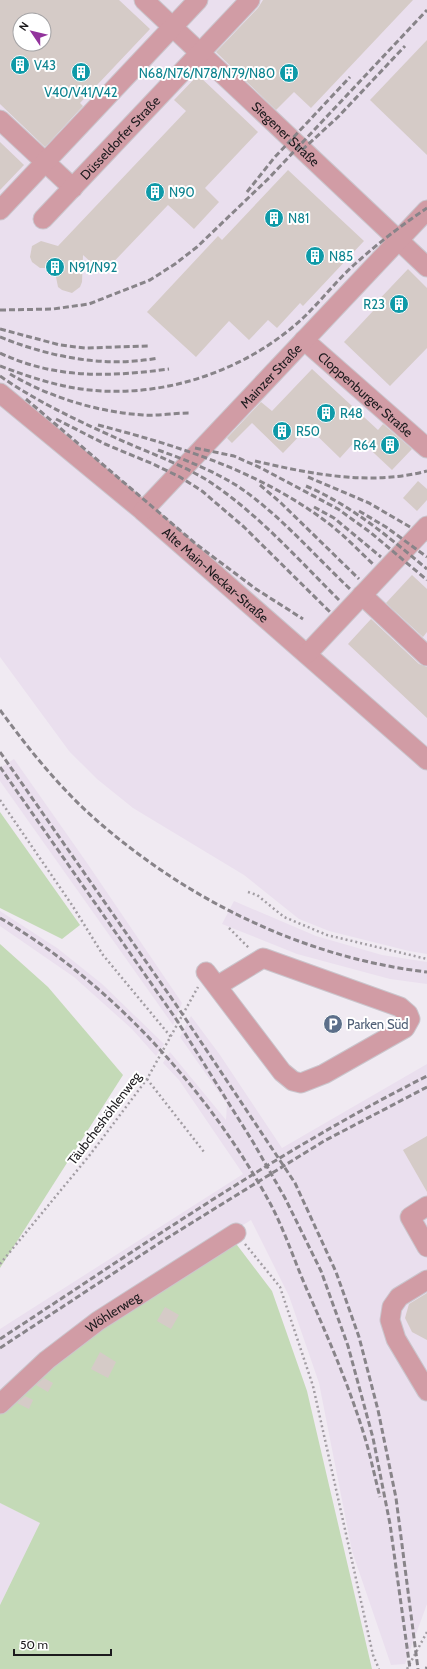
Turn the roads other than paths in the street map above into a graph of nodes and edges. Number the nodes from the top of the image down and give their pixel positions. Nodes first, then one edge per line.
1 (144, 0) edge
2 (198, 0) edge
3 (250, 0) edge
4 (172, 27) junction
5 (200, 53) junction
6 (0, 120) edge
7 (44, 161) junction
8 (73, 188) junction
9 (0, 210) edge
10 (427, 210) edge
11 (43, 219) dead end
12 (399, 240) junction
13 (427, 267) edge
14 (304, 340) junction
15 (0, 393) edge
16 (427, 448) edge
17 (143, 511) junction
18 (427, 526) edge
19 (362, 595) junction
20 (307, 654) junction
21 (427, 656) edge
22 (427, 760) edge
23 (301, 1083) joint
24 (427, 1206) edge
25 (236, 1233) road end
26 (427, 1247) edge
27 (427, 1280) edge
28 (427, 1391) edge
29 (0, 1404) edge

1 - 4 street, Siegener Straße
2 - 4 street
3 - 5 street, Düsseldorfer Straße
4 - 5 street, Siegener Straße
4 - 7 street
5 - 8 street, Düsseldorfer Straße
5 - 12 street, Siegener Straße
6 - 7 street
7 - 8 street
7 - 9 street
8 - 11 street, Düsseldorfer Straße
10 - 12 street, Mainzer Straße
12 - 13 street, Siegener Straße
12 - 14 street, Mainzer Straße
14 - 16 street, Cloppenburger Straße
14 - 17 street, Mainzer Straße
15 - 17 street, Alte Main-Neckar-Straße
17 - 20 street, Alte Main-Neckar-Straße
18 - 19 street
19 - 20 street
19 - 21 street
20 - 22 street, Alte Main-Neckar-Straße
23 - 23 street
24 - 26 street
25 - 29 street, Wöhlerweg
27 - 28 street

